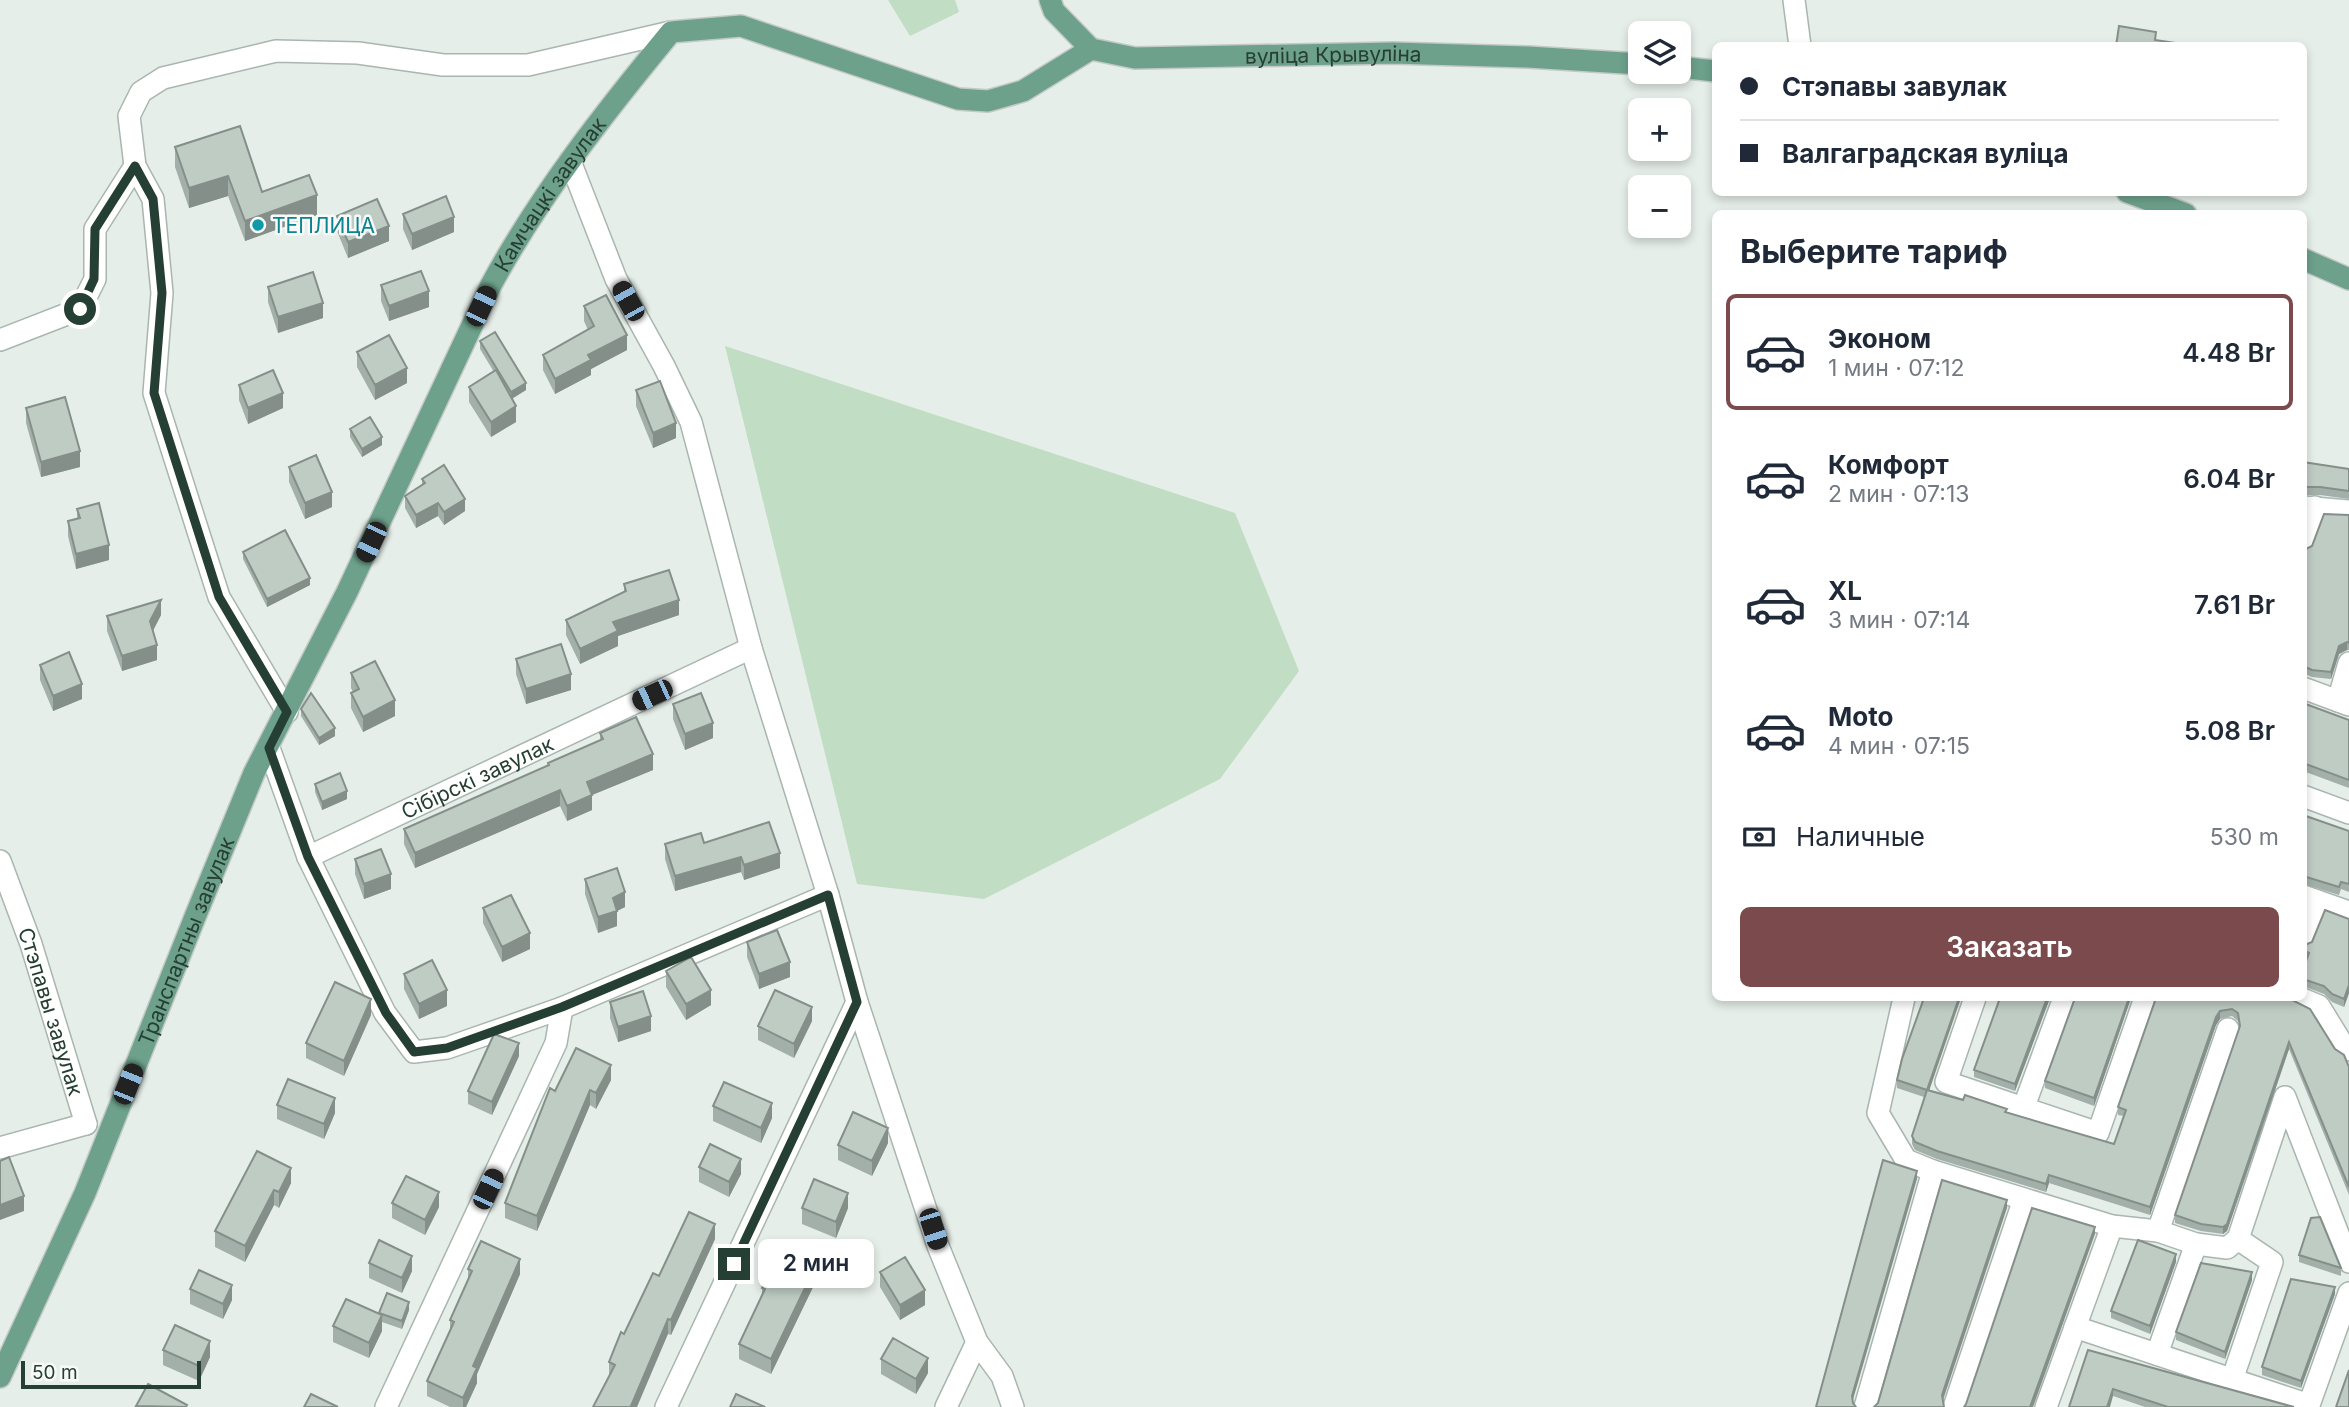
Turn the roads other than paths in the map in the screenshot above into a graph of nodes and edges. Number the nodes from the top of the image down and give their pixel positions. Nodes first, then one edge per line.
1 (1050, 0) edge
2 (1794, 0) edge
3 (671, 32) junction
4 (1799, 42) edge
5 (1091, 49) junction
6 (1628, 63) edge
7 (1691, 68) edge
8 (1712, 71) edge
9 (570, 161) junction
10 (135, 166) junction
11 (2135, 196) edge
12 (2162, 209) edge
13 (2307, 261) edge
14 (2349, 279) edge
15 (0, 340) edge
16 (2309, 507) edge
17 (2349, 512) edge
18 (751, 648) junction
19 (2349, 663) edge
20 (2307, 690) edge
21 (2343, 703) edge
22 (287, 712) junction
23 (269, 748) junction
24 (254, 773) joint
25 (2307, 797) edge
26 (2349, 813) edge
27 (308, 857) junction
28 (0, 861) edge
29 (828, 895) junction
30 (2310, 899) edge
31 (2349, 912) edge
32 (2307, 917) edge
33 (1903, 1001) edge
34 (1974, 1001) edge
35 (2063, 1001) edge
36 (2144, 1001) edge
37 (2307, 1001) edge
38 (857, 1002) junction
39 (562, 1007) junction
40 (2228, 1029) dead end
41 (2348, 1050) edge
42 (2023, 1109) junction
43 (86, 1124) junction
44 (110, 1132) junction
45 (0, 1148) edge
46 (1933, 1171) junction
47 (2024, 1199) junction
48 (2112, 1226) junction
49 (2158, 1231) junction
50 (2238, 1239) junction
51 (2196, 1244) junction
52 (2349, 1262) edge
53 (2349, 1293) edge
54 (2075, 1327) junction
55 (977, 1342) junction
56 (2157, 1354) junction
57 (0, 1377) edge
58 (2232, 1380) junction
59 (2309, 1406) edge
60 (386, 1407) edge
61 (666, 1407) edge
62 (946, 1407) edge
63 (1013, 1407) edge
64 (1865, 1407) edge
65 (1954, 1407) edge
66 (2046, 1407) edge

1 - 5 main road
2 - 4 street
3 - 5 main road
3 - 9 main road, Камчацкі завулак
3 - 10 street
5 - 6 main road, вуліца Крывуліна
7 - 8 main road
9 - 18 street
9 - 22 main road, Камчацкі завулак
10 - 15 street
10 - 22 street
11 - 12 main road
13 - 14 main road
16 - 17 street
18 - 27 street, Сібірскі завулак
18 - 29 street
19 - 21 street
20 - 21 street
22 - 23 main road, Камчацкі завулак
23 - 24 main road, Камчацкі завулак
23 - 27 street
24 - 44 main road, Транспартны завулак
25 - 26 street
27 - 39 street
28 - 43 street, Стэпавы завулак
29 - 38 street
29 - 39 street
30 - 31 street
30 - 32 street
33 - 46 street
34 - 42 street
35 - 42 street
36 - 42 street
37 - 41 street
38 - 55 street
38 - 61 street
39 - 60 street
40 - 49 street
43 - 44 street
43 - 45 street
44 - 57 main road, Транспартны завулак
46 - 47 street
46 - 64 street
47 - 48 street
47 - 65 street
48 - 49 street
48 - 54 street
49 - 51 street
50 - 51 street
50 - 52 street
50 - 58 street
51 - 56 street
53 - 59 street
54 - 56 street
54 - 66 street
55 - 62 street
55 - 63 street
56 - 58 street
58 - 59 street

